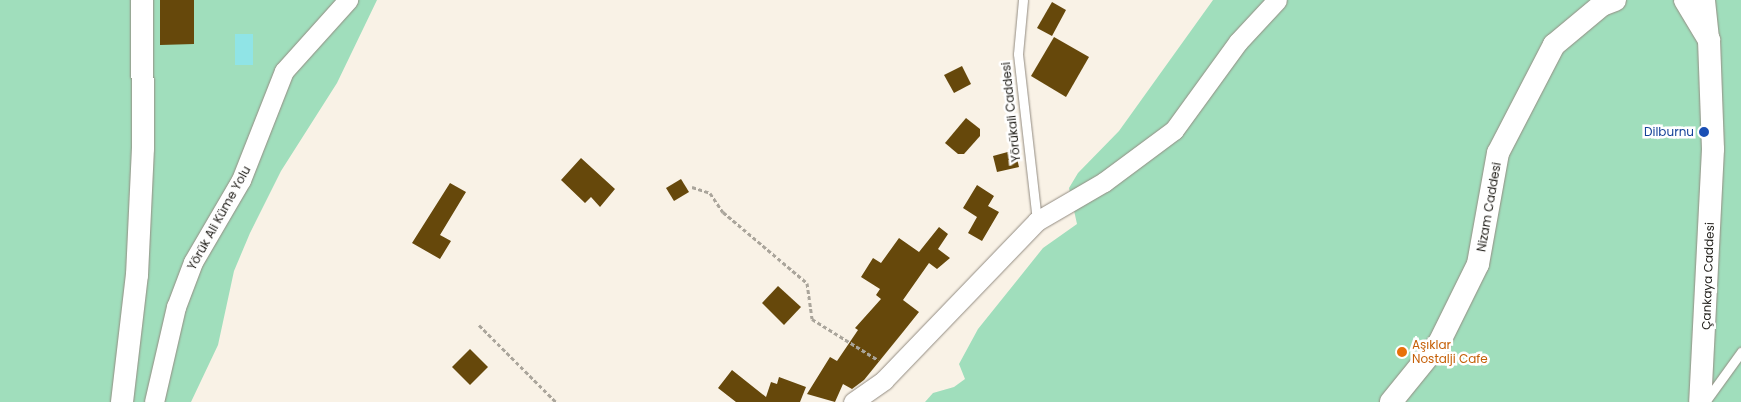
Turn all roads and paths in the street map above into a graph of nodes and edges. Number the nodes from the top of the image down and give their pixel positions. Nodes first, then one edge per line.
1 (142, 0) edge
2 (348, 0) edge
3 (1023, 0) edge
4 (1277, 0) edge
5 (1615, 0) edge
6 (1685, 0) edge
7 (1704, 0) edge
8 (1709, 40) junction
9 (692, 187) dead end
10 (1037, 221) junction
11 (480, 325) dead end
12 (1741, 352) edge
13 (892, 370) junction
14 (122, 402) edge
15 (154, 402) edge
16 (556, 402) edge
17 (853, 402) edge
18 (1391, 402) edge
19 (1700, 402) edge
20 (1705, 402) edge

1 - 14 street
2 - 15 street, Yörük Ali Küme Yolu
3 - 10 lane, Yörükali Caddesi
4 - 10 street
5 - 18 street, Nizam Caddesi
6 - 8 street
7 - 8 street
8 - 19 street, Çankaya Caddesi
9 - 13 path
10 - 13 street
11 - 16 path
12 - 20 lane
13 - 17 street

